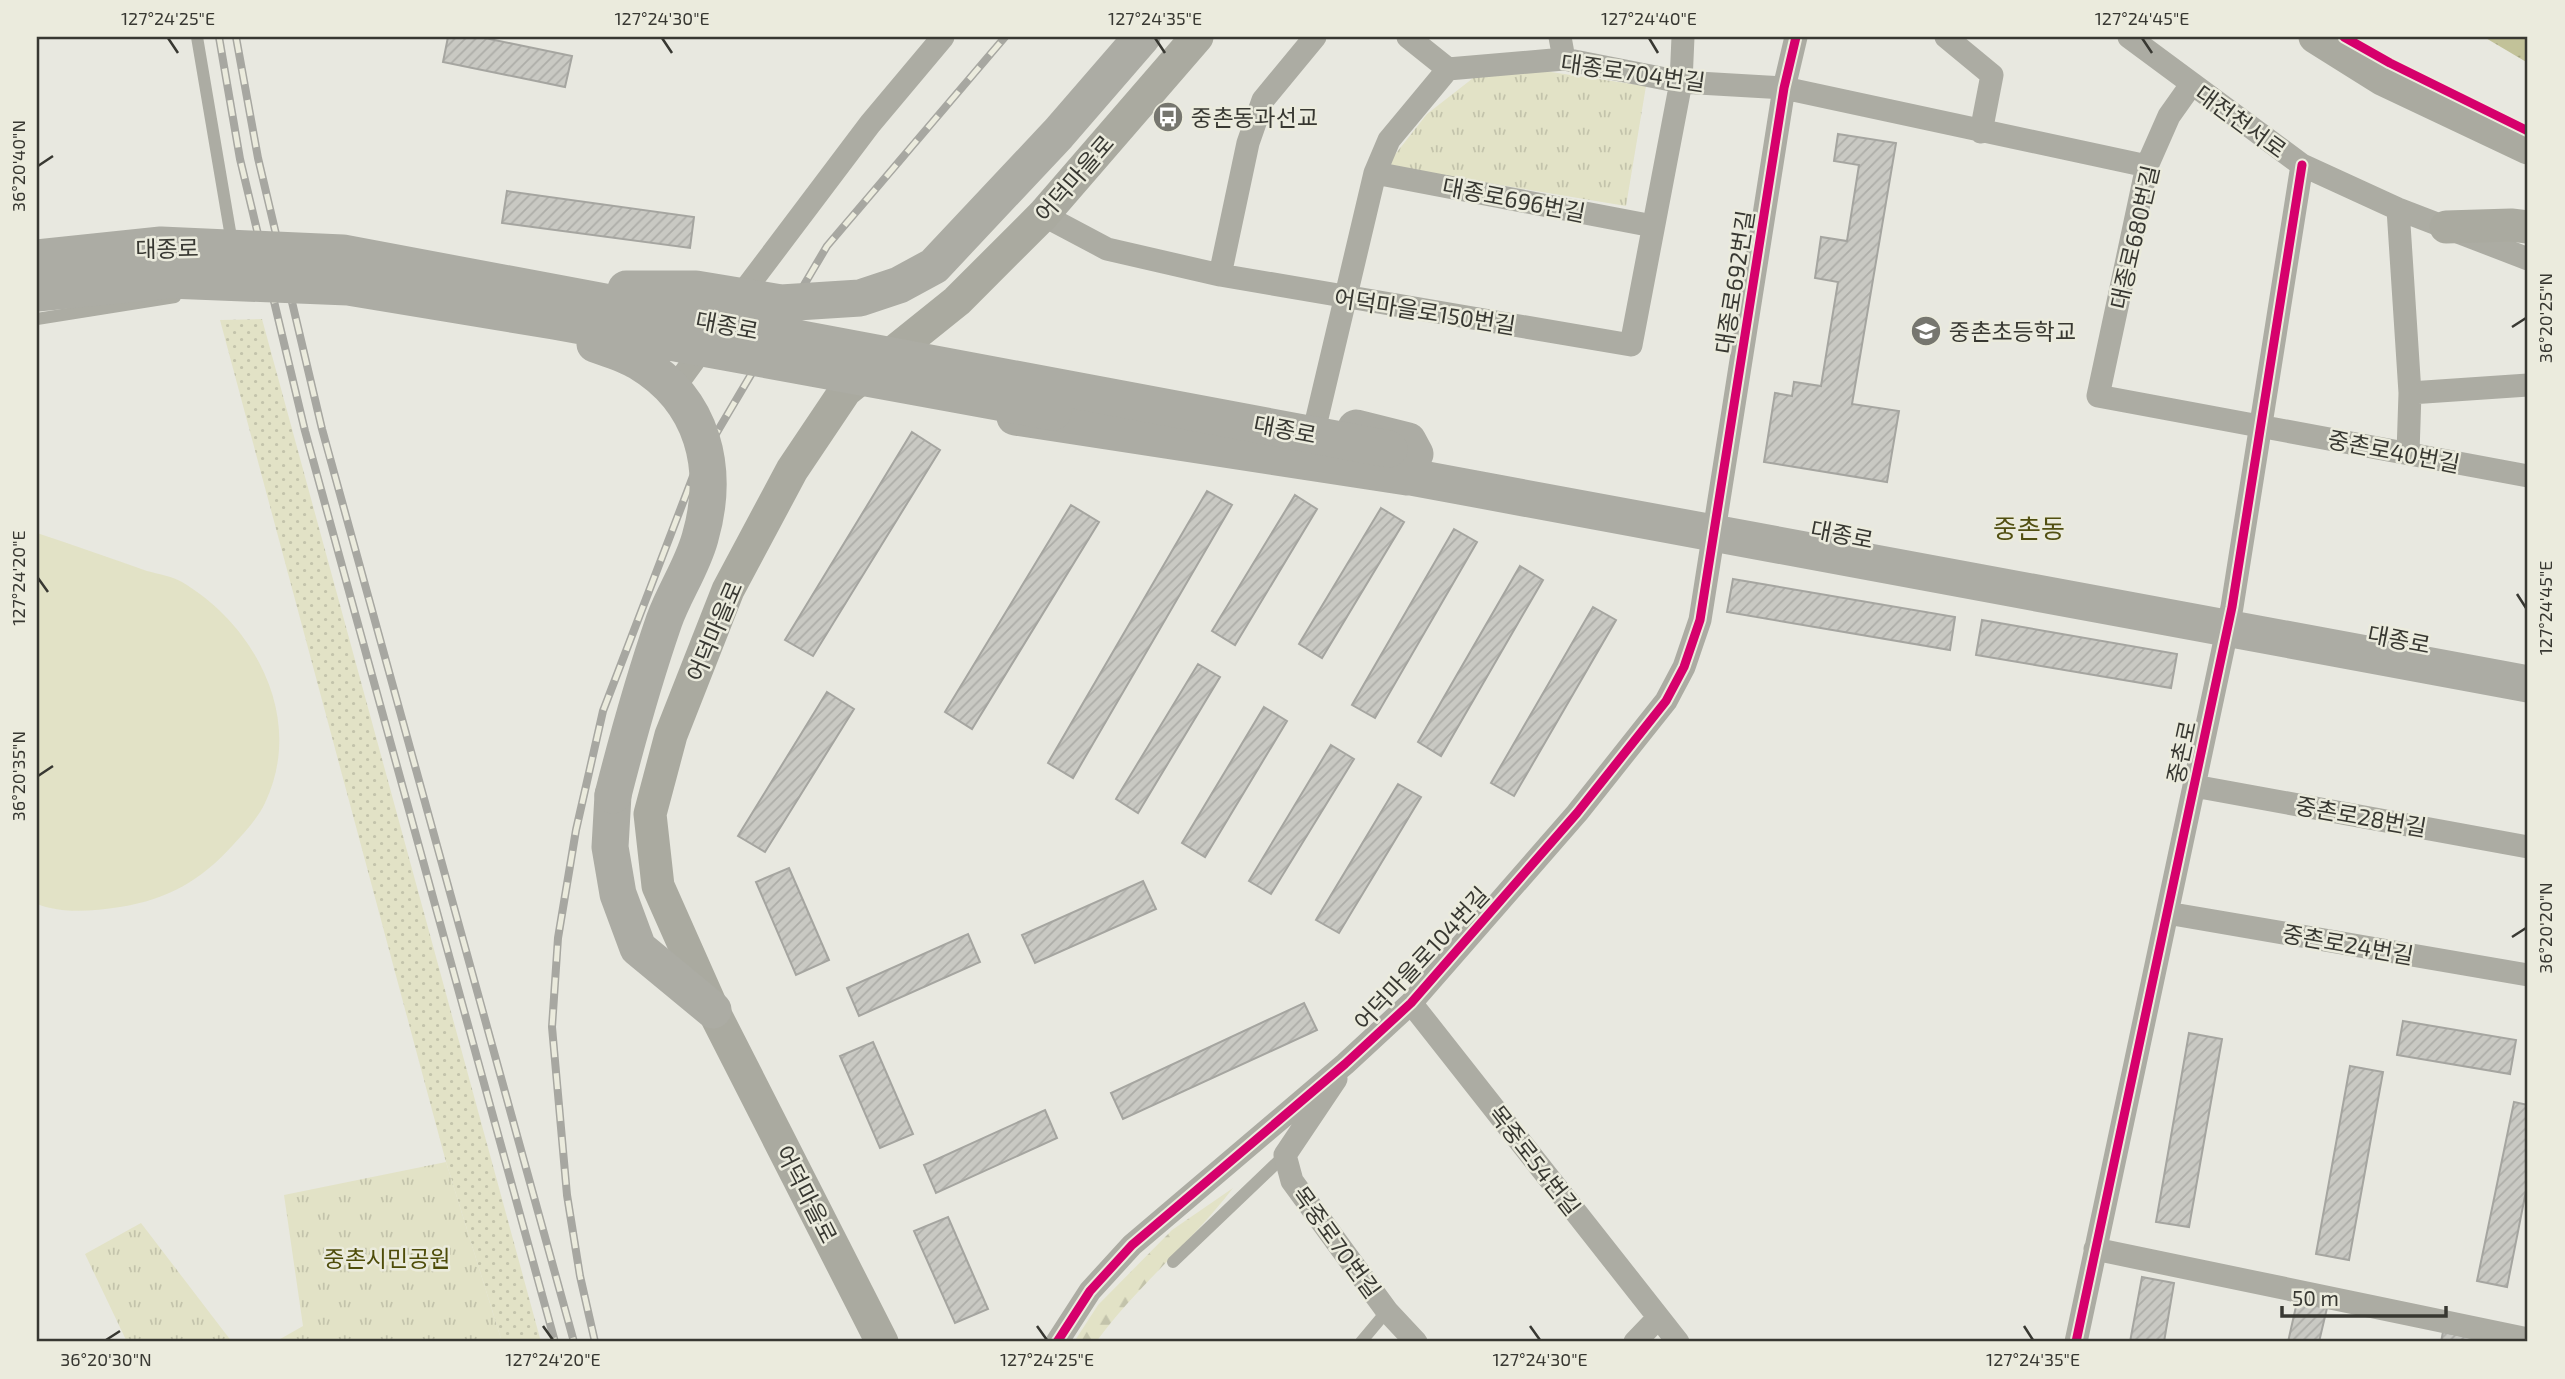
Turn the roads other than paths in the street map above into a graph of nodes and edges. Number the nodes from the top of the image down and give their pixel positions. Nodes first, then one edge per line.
1 (197, 37) edge
2 (943, 37) edge
3 (1142, 37) edge
4 (1197, 37) edge
5 (1315, 37) edge
6 (1408, 37) edge
7 (1683, 37) edge
8 (1796, 37) edge
9 (1946, 37) edge
10 (2129, 37) edge
11 (2315, 37) edge
12 (1562, 48) edge
13 (1448, 69) junction
14 (1681, 82) junction
15 (2191, 85) junction
16 (1784, 88) junction
17 (1981, 132) junction
18 (2528, 148) edge
19 (2302, 165) junction
20 (2147, 166) junction
21 (1375, 173) junction
22 (2398, 209) junction
23 (1043, 215) junction
24 (1653, 226) junction
25 (2446, 228) junction
26 (2528, 228) edge
27 (37, 258) edge
28 (2528, 259) edge
29 (1220, 275) junction
30 (37, 293) edge
31 (1344, 298) junction
32 (557, 307) junction
33 (37, 318) edge
34 (906, 340) junction
35 (682, 377) dead end
36 (2528, 385) edge
37 (845, 391) junction
38 (2410, 393) junction
39 (2098, 396) joint
40 (1317, 418) junction
41 (2260, 425) junction
42 (2409, 453) junction
43 (1401, 463) junction
44 (2528, 476) edge
45 (1717, 522) junction
46 (2230, 618) junction
47 (2528, 663) edge
48 (2528, 684) edge
49 (2194, 786) junction
50 (2528, 847) edge
51 (2167, 913) junction
52 (2528, 975) edge
53 (1411, 1003) junction
54 (713, 1010) junction
55 (1345, 1064) junction
56 (1285, 1155) junction
57 (2095, 1249) junction
58 (1173, 1262) dead end
59 (1387, 1311) junction
60 (1658, 1318) junction
61 (2528, 1339) edge
62 (882, 1342) edge
63 (1057, 1342) edge
64 (1361, 1342) edge
65 (1416, 1342) edge
66 (1635, 1342) edge
67 (1678, 1342) edge
68 (2076, 1342) edge

1 - 33 lane
2 - 35 street
3 - 32 main road, bridge
4 - 23 main road, 어덕마을로
5 - 29 street
6 - 13 street
7 - 14 street
8 - 16 street, 대종로692번길
9 - 17 street
10 - 15 street, 대전천서로
11 - 18 main road
12 - 13 street, 대종로704번길
12 - 14 street, 대종로704번길
13 - 21 street
14 - 16 street, 대종로704번길
14 - 24 street
15 - 19 street, 대전천서로
15 - 20 street, 대종로680번길
16 - 17 street, 대종로704번길
16 - 45 street, 대종로692번길
17 - 20 street, 대종로704번길
19 - 22 street, 대전천서로
19 - 41 street, 중촌로
20 - 39 street, 대종로680번길
21 - 24 street, 대종로696번길
21 - 31 street
22 - 25 street, 대전천서로
22 - 38 street
23 - 29 street, 어덕마을로150번길
23 - 34 main road, 어덕마을로
24 - 31 street, 어덕마을로150번길
25 - 26 main road
25 - 28 street, 대전천서로
27 - 32 main road, 대종로, bridge
29 - 31 street, 어덕마을로150번길
30 - 32 main road, 대종로, bridge
31 - 40 street
32 - 43 main road, 대종로, bridge
32 - 54 main road, bridge
34 - 37 main road, 어덕마을로
34 - 40 main road
36 - 38 street
37 - 43 main road
37 - 54 main road, 어덕마을로
38 - 42 street
39 - 41 street, 중촌로40번길
40 - 43 main road
41 - 42 street, 중촌로40번길
41 - 46 street, 중촌로
42 - 44 street, 중촌로40번길
43 - 45 main road, 대종로
45 - 46 main road, 대종로
45 - 53 street, 어덕마을로104번길
46 - 47 main road, 대종로
46 - 48 main road, 대종로
46 - 49 street, 중촌로
49 - 50 street, 중촌로28번길
49 - 51 street, 중촌로
51 - 52 street, 중촌로24번길
51 - 57 street, 중촌로
53 - 55 street, 어덕마을로104번길
53 - 60 street, 목중로54번길
54 - 62 main road, 어덕마을로
55 - 56 street
55 - 63 street, 어덕마을로104번길
56 - 58 lane
56 - 59 street, 목중로70번길
57 - 61 street
57 - 68 street, 중촌로
59 - 64 lane
59 - 65 street, 목중로70번길
60 - 66 street
60 - 67 street, 목중로54번길

